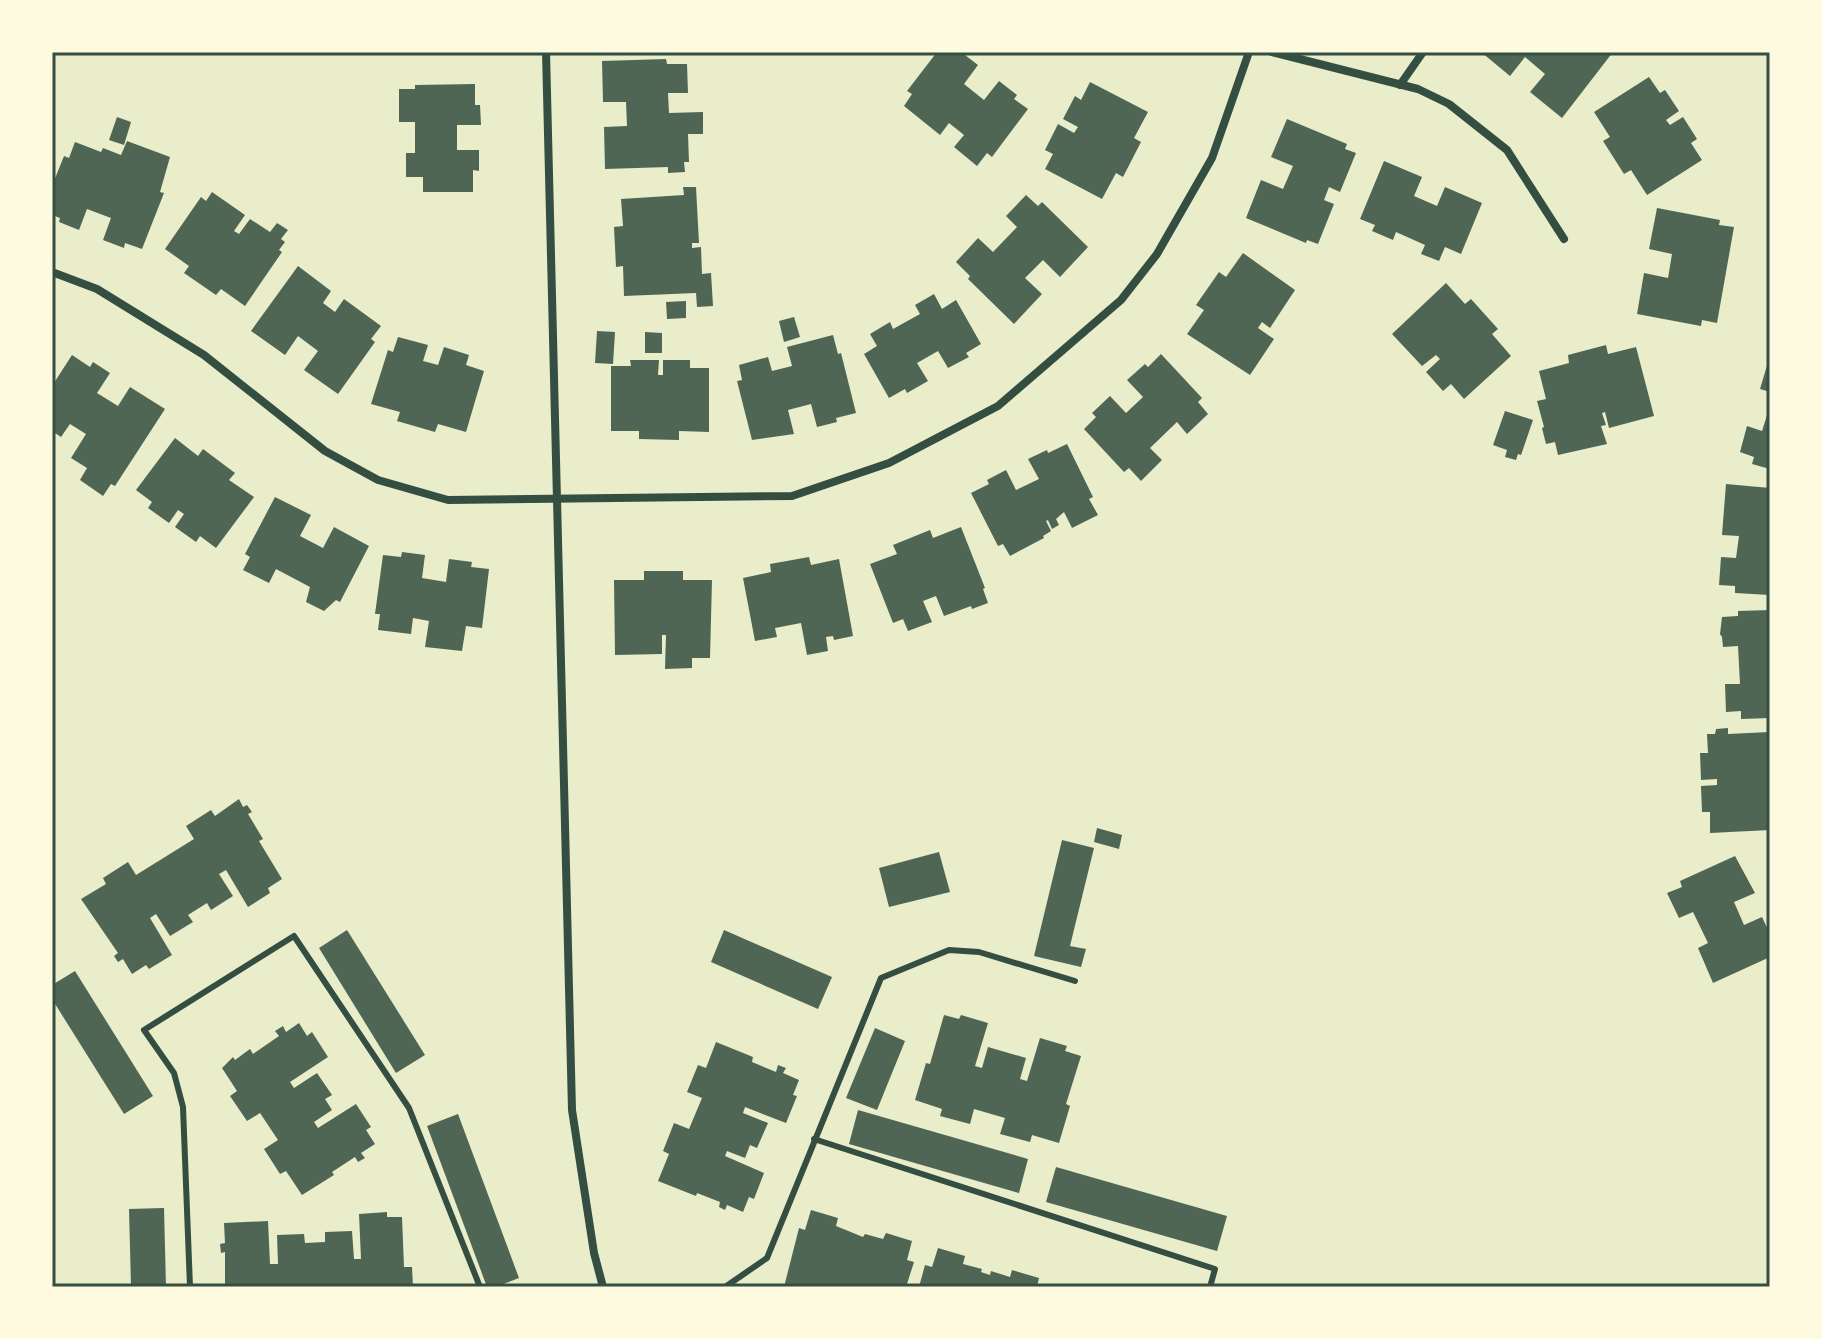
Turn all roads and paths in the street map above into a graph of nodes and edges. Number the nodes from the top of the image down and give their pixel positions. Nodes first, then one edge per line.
1 (546, 52) edge
2 (1249, 52) edge
3 (1272, 52) edge
4 (1423, 52) edge
5 (1400, 85) junction
6 (1564, 239) dead end
7 (52, 272) edge
8 (556, 498) junction
9 (1075, 981) dead end
10 (814, 1139) junction
11 (190, 1287) edge
12 (480, 1287) edge
13 (603, 1287) edge
14 (725, 1287) edge
15 (1210, 1287) edge

1 - 8 street
2 - 8 street
3 - 5 street
4 - 5 street
5 - 6 street
7 - 8 street
8 - 13 street
9 - 10 lane
10 - 14 lane
10 - 15 lane
11 - 12 lane

